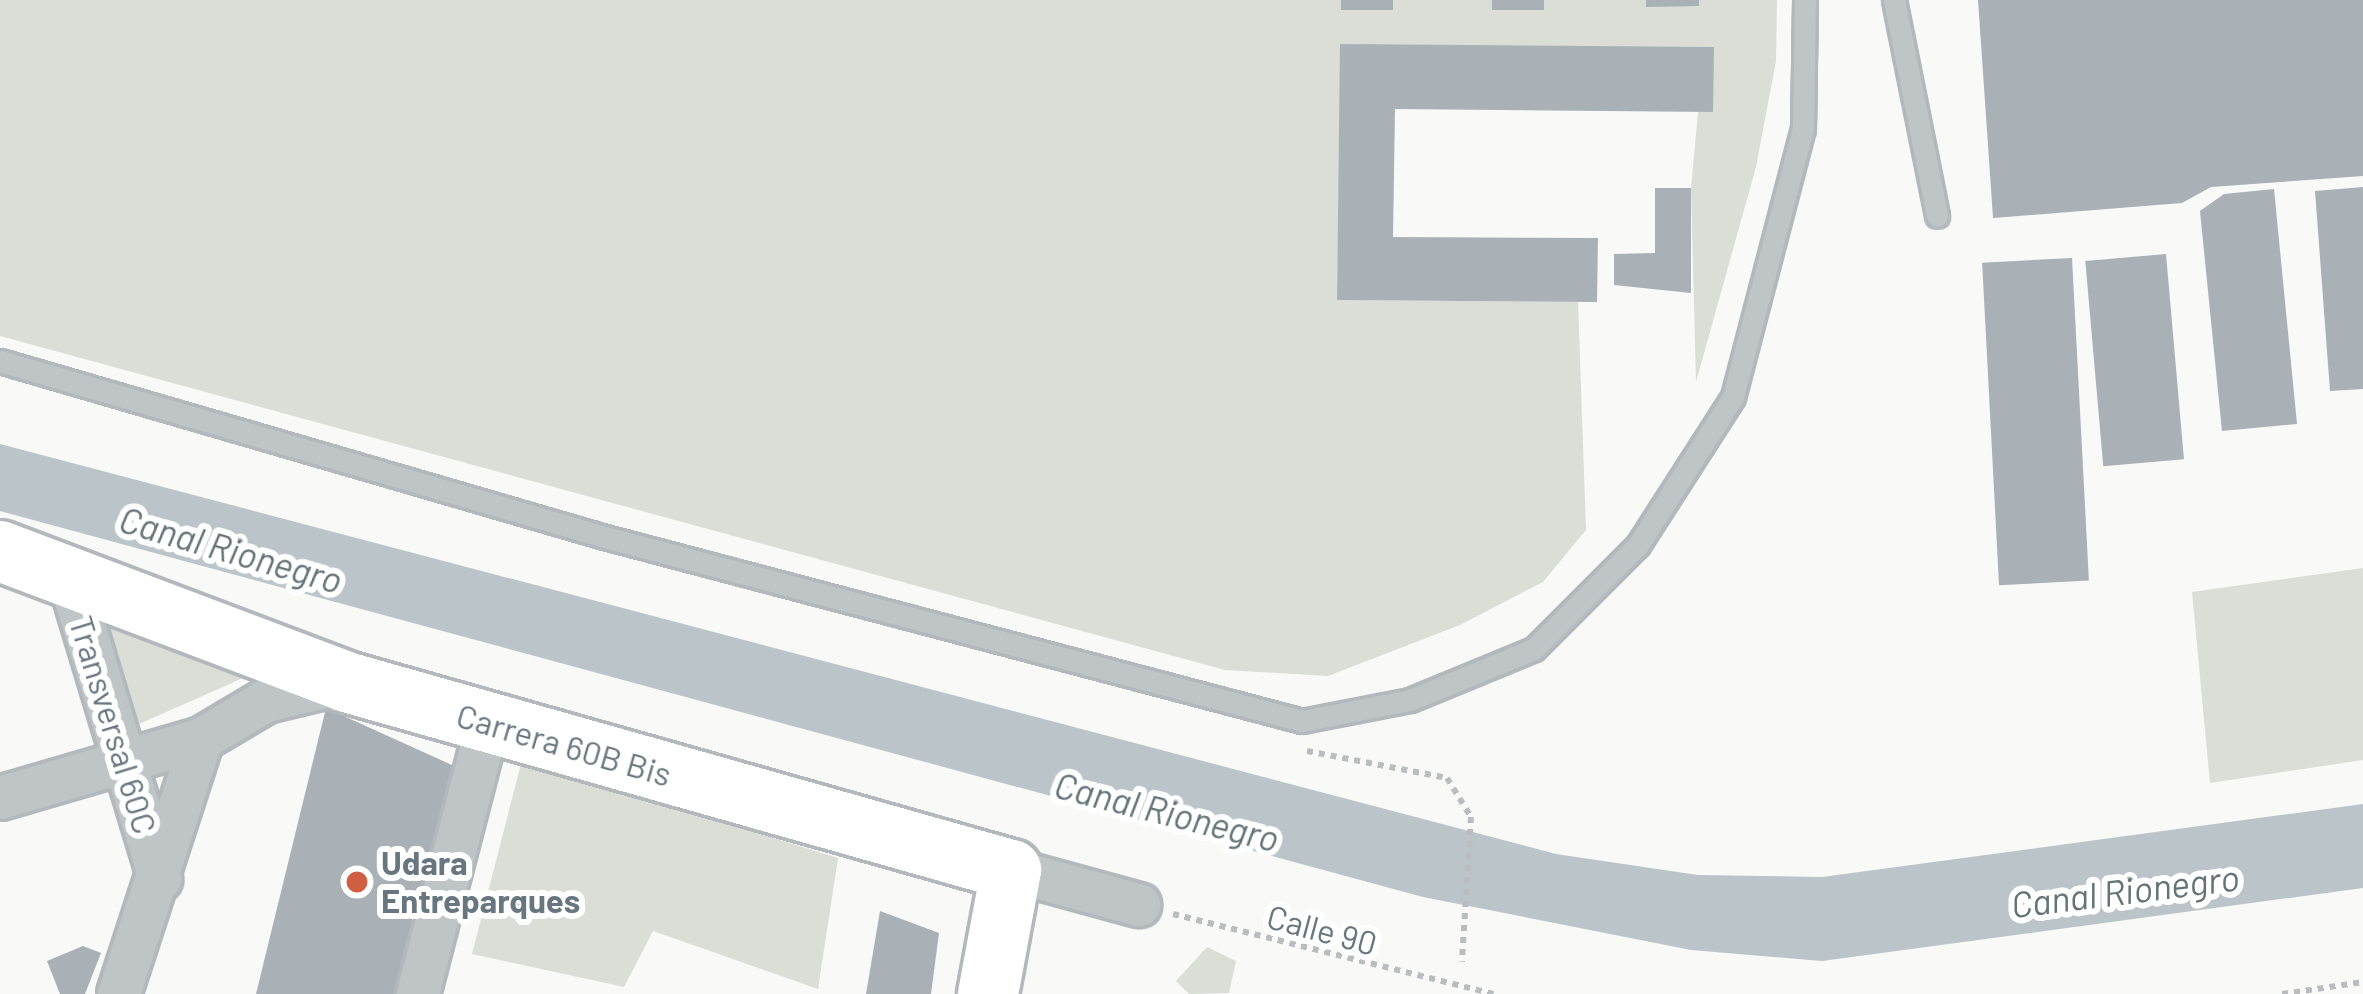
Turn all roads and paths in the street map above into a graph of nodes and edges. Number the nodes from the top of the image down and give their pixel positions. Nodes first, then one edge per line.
1 (1805, 0) edge
2 (1894, 0) edge
3 (1937, 216) dead end
4 (0, 361) edge
5 (21, 559) edge
6 (346, 682) junction
7 (488, 724) junction
8 (202, 739) junction
9 (119, 760) junction
10 (0, 798) edge
11 (1471, 817) dead end
12 (1011, 871) junction
13 (160, 879) junction
14 (1139, 905) joint
15 (1462, 962) dead end
16 (2363, 982) edge
17 (119, 994) edge
18 (418, 994) edge
19 (988, 994) edge
20 (1495, 994) edge
21 (2282, 994) edge

1 - 4 lane
2 - 3 lane
5 - 6 street, Carrera 60B Bis
5 - 9 street, Transversal 60C
6 - 7 street, Carrera 60B Bis
6 - 8 street
7 - 12 street, Carrera 60B Bis
7 - 18 street
8 - 9 street
8 - 13 street, Transversal 60C
9 - 10 street
9 - 13 street, Transversal 60C
11 - 15 path
12 - 14 street, Carrera 60B Bis
12 - 19 street
13 - 17 street, Transversal 60C
14 - 20 path, Calle 90
16 - 21 path

